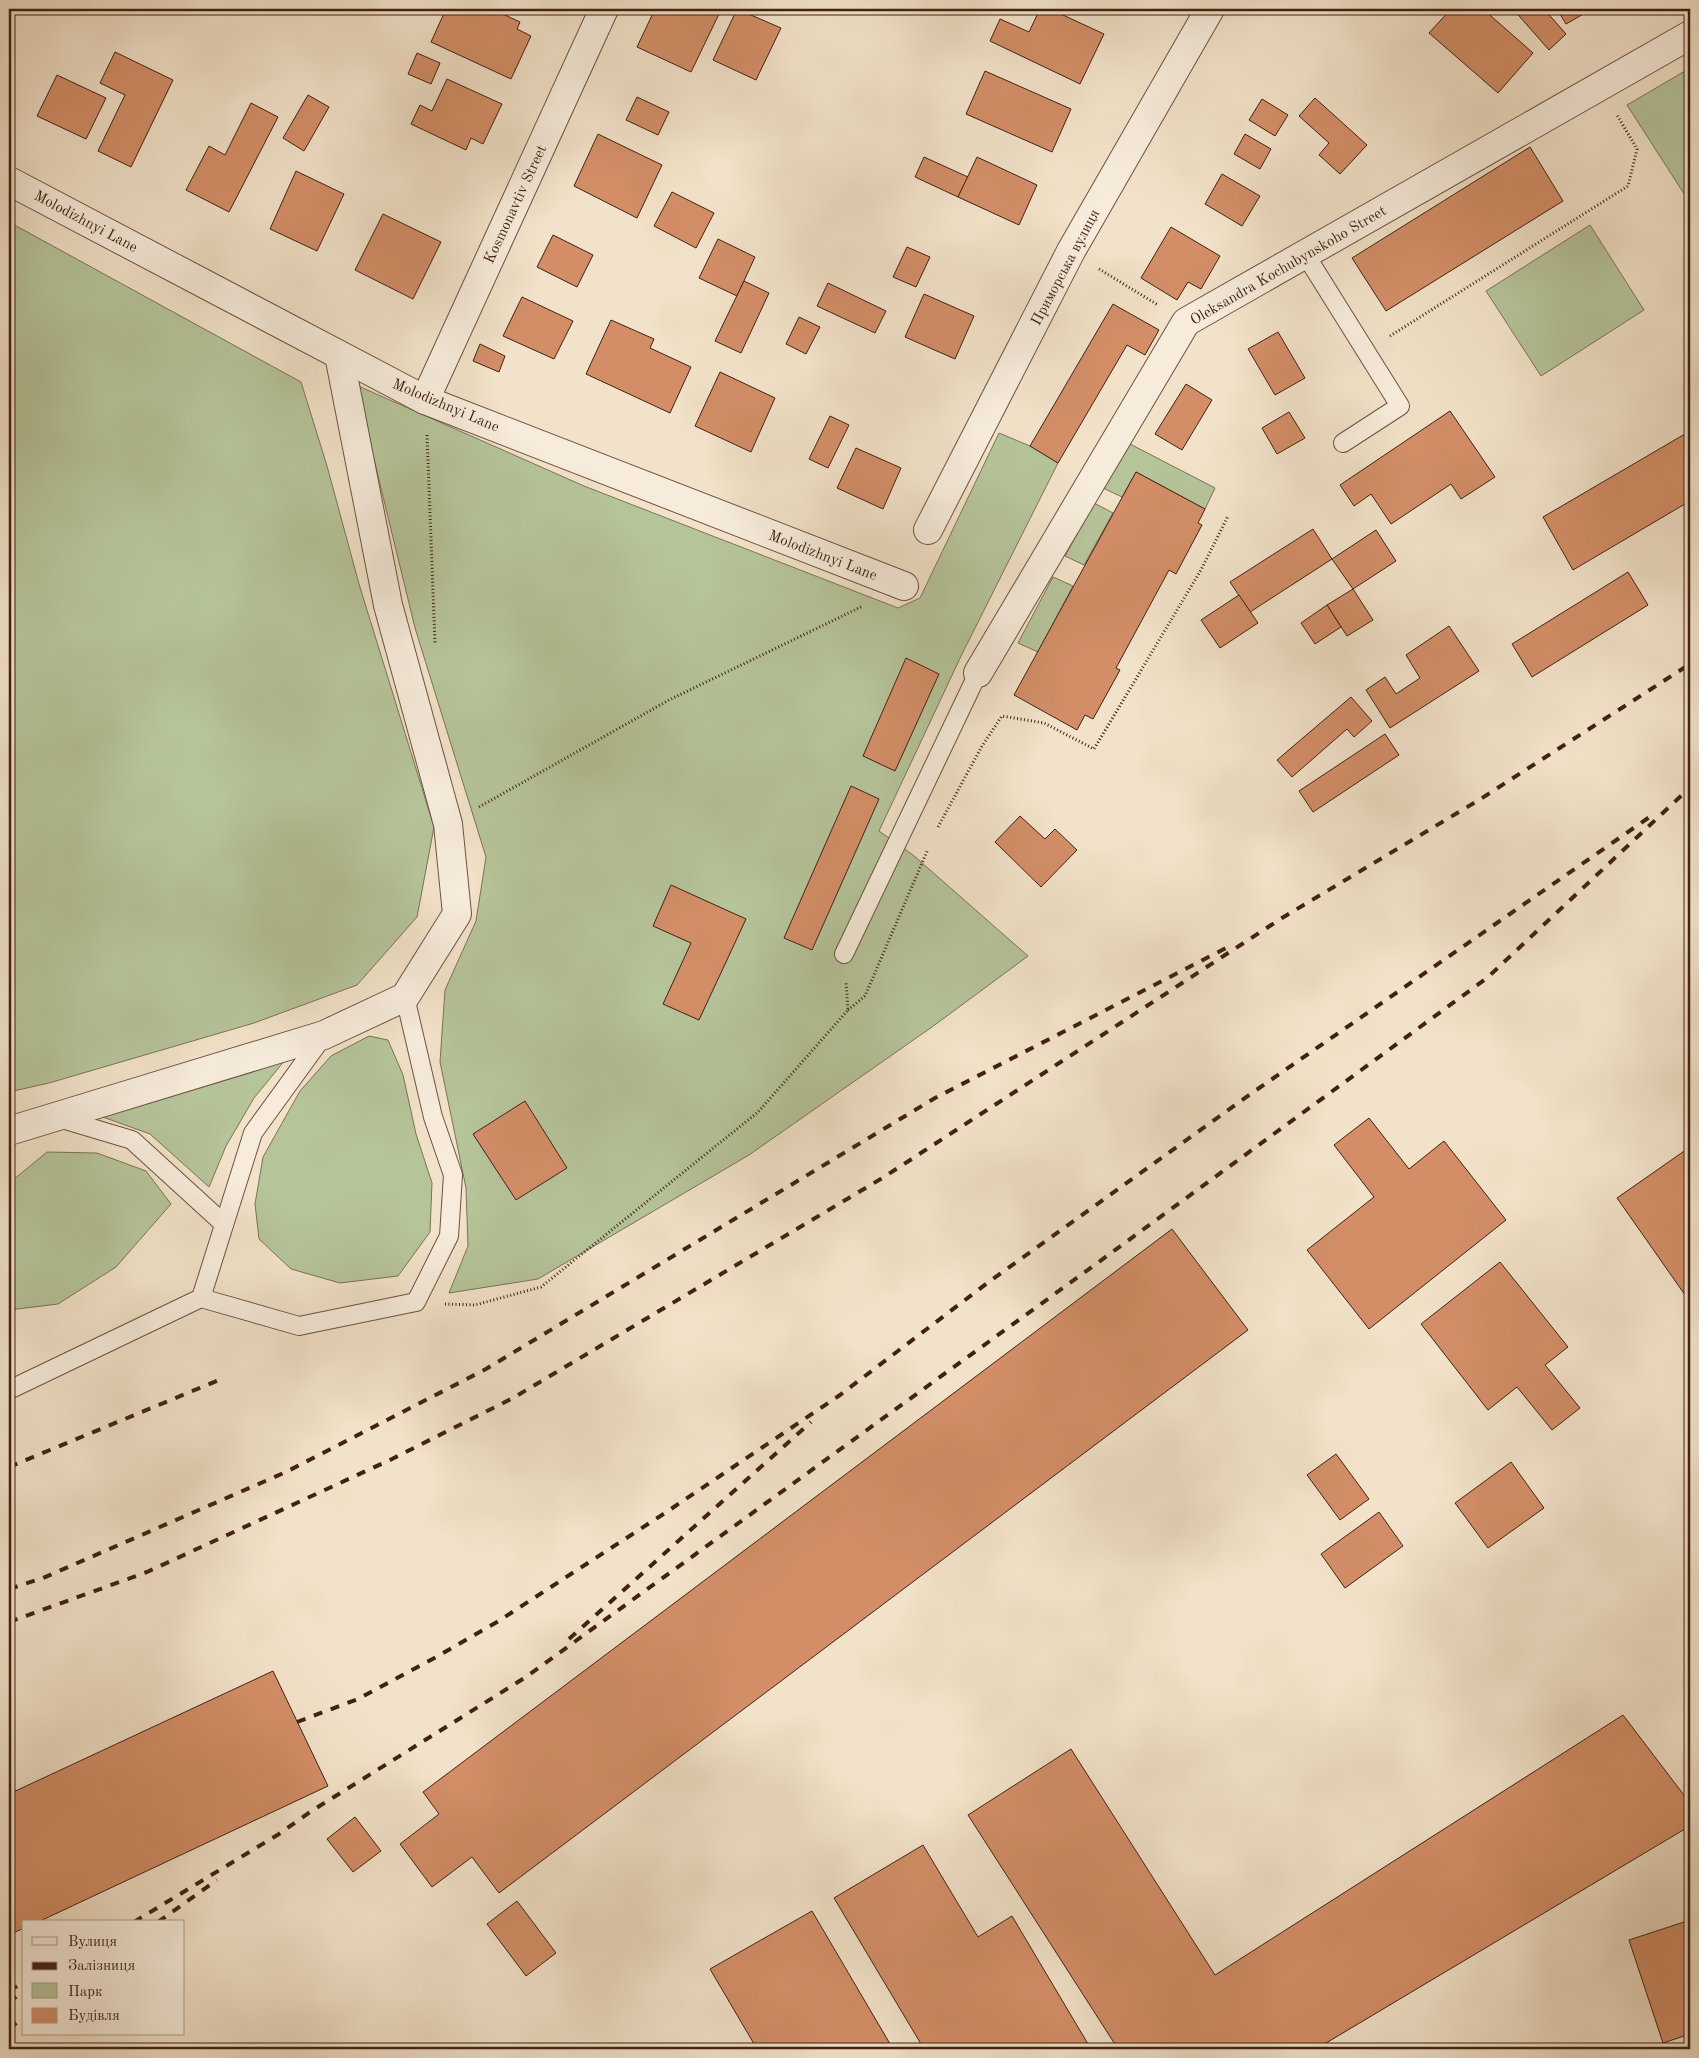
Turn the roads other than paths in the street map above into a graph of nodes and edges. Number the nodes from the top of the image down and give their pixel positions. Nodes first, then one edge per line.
1 (604, 9) edge
2 (1210, 9) edge
3 (1690, 35) edge
4 (9, 181) edge
5 (1306, 254) junction
6 (339, 354) junction
7 (425, 400) junction
8 (1343, 443) dead end
9 (928, 530) dead end
10 (904, 586) road end
11 (978, 673) joint
12 (844, 954) road end
13 (405, 997) junction
14 (324, 1035) junction
15 (54, 1117) junction
16 (9, 1131) edge
17 (224, 1224) junction
18 (201, 1298) junction
19 (9, 1390) edge

1 - 7 street, Kosmonavtiv Street
2 - 9 street, Приморська вулиця
3 - 5 street, Oleksandra Kochubynskoho Street
4 - 6 street, Molodizhnyi Lane
5 - 8 lane
5 - 11 street, Oleksandra Kochubynskoho Street
6 - 7 street, Molodizhnyi Lane
6 - 13 street
7 - 10 street, Molodizhnyi Lane
11 - 12 lane
13 - 14 street
13 - 18 lane
14 - 15 street
14 - 17 lane
15 - 16 street
15 - 17 lane
17 - 18 lane
18 - 19 lane

